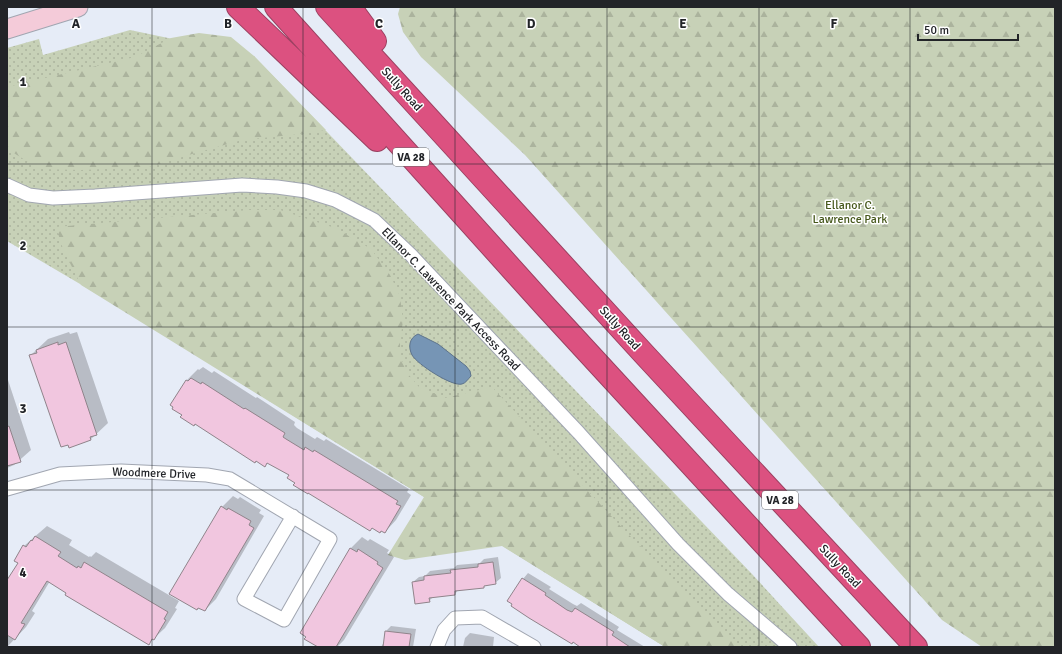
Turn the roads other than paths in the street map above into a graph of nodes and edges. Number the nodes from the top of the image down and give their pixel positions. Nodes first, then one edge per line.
1 (78, 7) edge
2 (238, 7) edge
3 (276, 7) edge
4 (327, 7) edge
5 (350, 7) edge
6 (7, 30) edge
7 (7, 185) edge
8 (512, 209) junction
9 (546, 307) junction
10 (7, 489) edge
11 (293, 516) junction
12 (437, 647) edge
13 (534, 647) edge
14 (790, 647) edge
15 (859, 647) edge
16 (916, 647) edge

1 - 6 main road
2 - 9 highway
3 - 9 highway, VA 28
4 - 8 highway, Sully Road / VA 28
5 - 8 highway
7 - 14 street, Ellanor C. Lawrence Park Access Road
8 - 16 highway, Sully Road / VA 28
9 - 15 highway, VA 28
10 - 11 street, Woodmere Drive
11 - 11 street, Woodmere Drive
12 - 13 street

